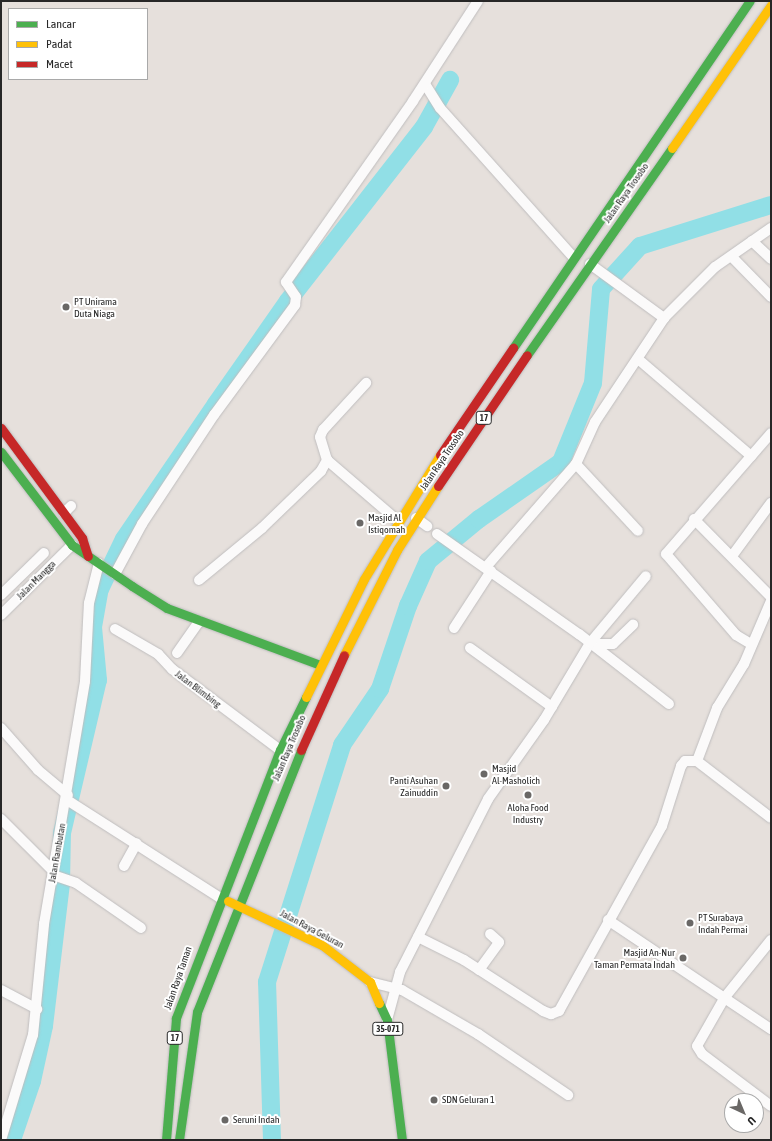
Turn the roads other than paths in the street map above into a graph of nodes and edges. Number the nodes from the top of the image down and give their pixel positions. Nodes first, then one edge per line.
1 (478, 1) edge
2 (750, 1) edge
3 (771, 5) edge
4 (727, 33) junction
5 (744, 44) junction
6 (717, 47) junction
7 (734, 58) junction
8 (424, 84) junction
9 (771, 228) edge
10 (752, 241) junction
11 (732, 257) junction
12 (574, 258) junction
13 (771, 258) edge
14 (590, 264) junction
15 (771, 296) edge
16 (664, 318) junction
17 (638, 359) junction
18 (366, 383) dead end
19 (1, 428) edge
20 (771, 433) edge
21 (1, 452) edge
22 (751, 456) junction
23 (327, 460) junction
24 (573, 467) junction
25 (771, 504) edge
26 (416, 518) junction
27 (694, 520) junction
28 (398, 521) junction
29 (427, 526) dead end
30 (638, 531) dead end
31 (438, 535) dead end
32 (72, 545) junction
33 (44, 552) dead end
34 (88, 556) junction
35 (732, 556) junction
36 (102, 565) junction
37 (488, 569) junction
38 (114, 574) junction
39 (646, 576) dead end
40 (199, 580) dead end
41 (1, 595) edge
42 (771, 597) edge
43 (771, 601) edge
44 (1, 615) edge
45 (199, 621) junction
46 (633, 625) dead end
47 (454, 628) dead end
48 (115, 629) dead end
49 (590, 644) junction
50 (470, 648) dead end
51 (750, 648) junction
52 (177, 653) dead end
53 (320, 665) junction
54 (669, 704) dead end
55 (552, 707) junction
56 (1, 728) edge
57 (280, 750) junction
58 (697, 761) junction
59 (70, 800) junction
60 (771, 818) edge
61 (1, 820) edge
62 (137, 843) junction
63 (124, 866) dead end
64 (57, 875) junction
65 (220, 898) junction
66 (237, 905) junction
67 (608, 920) junction
68 (141, 928) dead end
69 (490, 934) dead end
70 (418, 937) junction
71 (771, 940) edge
72 (479, 970) junction
73 (370, 982) junction
74 (393, 987) junction
75 (1, 990) edge
76 (725, 997) junction
77 (37, 1009) junction
78 (387, 1020) junction
79 (771, 1029) edge
80 (568, 1095) dead end
81 (771, 1106) edge
82 (1, 1140) edge
83 (166, 1140) edge
84 (179, 1140) edge
85 (402, 1140) edge

1 - 8 street
2 - 4 main road, Jalan Raya Trosobo / 17
3 - 5 main road, Jalan Raya Trosobo / 17
4 - 5 main road
4 - 6 main road, Jalan Raya Trosobo / 17
5 - 7 main road, Jalan Raya Trosobo / 17
6 - 7 main road
6 - 12 main road, Jalan Raya Trosobo / 17
7 - 14 main road, Jalan Raya Trosobo / 17
8 - 12 street
8 - 38 street
9 - 10 street
10 - 11 street
10 - 13 street
11 - 15 street
11 - 16 street
12 - 28 main road, Jalan Raya Trosobo / 17
14 - 16 street
14 - 26 main road, Jalan Raya Trosobo / 17
16 - 17 street
17 - 22 street
17 - 24 street
18 - 23 street
19 - 34 main road
20 - 22 street
21 - 32 main road
22 - 27 street
23 - 28 street
23 - 40 street
24 - 30 street
24 - 37 street
25 - 35 street
26 - 29 street
26 - 66 main road, Jalan Raya Trosobo / 17
27 - 35 street
27 - 51 street
28 - 53 main road, Jalan Raya Trosobo / 17
31 - 37 street
32 - 34 main road
32 - 44 street, Jalan Mangga
33 - 41 street
34 - 36 main road
35 - 42 street
36 - 38 main road
36 - 59 street, Jalan Rambutan
37 - 47 street
37 - 49 street
38 - 45 main road
39 - 49 street
43 - 51 street
45 - 52 street
45 - 53 main road
46 - 49 street
48 - 57 street, Jalan Blimbing
49 - 54 street
49 - 55 street
50 - 55 street
51 - 58 street
53 - 57 main road, Jalan Raya Trosobo / 17
55 - 70 street
56 - 59 street
57 - 65 main road, Jalan Raya Trosobo / 17
58 - 60 street
58 - 67 street
59 - 62 street
59 - 64 street, Jalan Rambutan
61 - 64 street
62 - 63 street
62 - 65 street
64 - 68 street
64 - 77 street, Jalan Rambutan
65 - 66 main road, Jalan Raya Geluran / 35-071
65 - 83 main road, Jalan Raya Taman / 17
66 - 73 main road, Jalan Raya Geluran / 35-071
66 - 84 main road, 17
67 - 72 street
67 - 76 street
69 - 72 street
70 - 72 street
70 - 74 street
71 - 76 street
73 - 74 street
73 - 78 main road, Jalan Raya Geluran / 35-071
74 - 78 street
74 - 80 street
75 - 77 street
76 - 79 street
76 - 81 street
77 - 82 street, Jalan Rambutan
78 - 85 main road, Jalan Raya Geluran / 35-071

